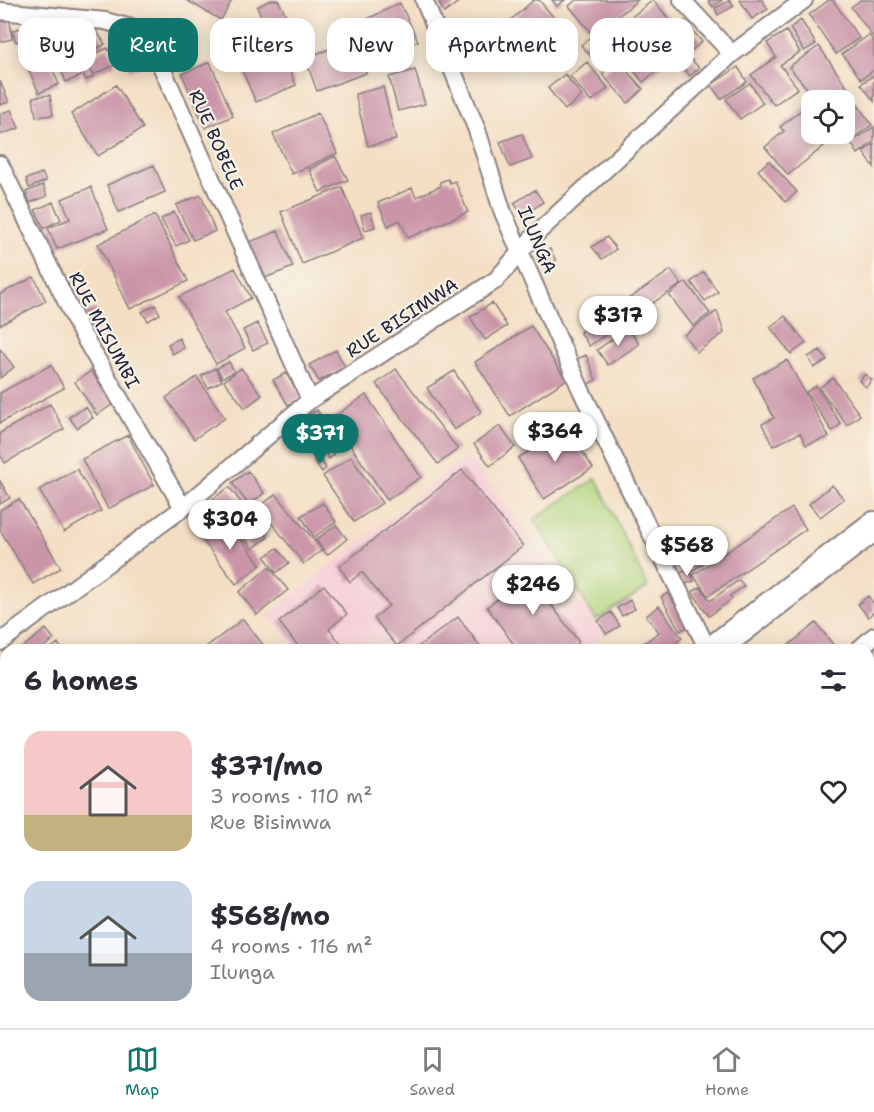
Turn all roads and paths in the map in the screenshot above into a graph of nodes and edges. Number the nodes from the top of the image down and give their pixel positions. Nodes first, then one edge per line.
1 (424, 0) edge
2 (682, 0) edge
3 (804, 0) edge
4 (0, 11) edge
5 (732, 54) junction
6 (0, 164) edge
7 (520, 252) junction
8 (310, 400) junction
9 (183, 508) junction
10 (874, 526) edge
11 (0, 642) edge
12 (705, 644) edge
13 (721, 644) edge

1 - 7 street, ILUNGA
2 - 5 street
3 - 5 street, RUE BISIMWA
4 - 8 street, RUE BOBELE
5 - 7 street, RUE BISIMWA
6 - 9 street, RUE MISUMBI
7 - 8 street, RUE BISIMWA
7 - 12 street, ILUNGA
8 - 9 street, RUE BISIMWA
9 - 11 street, RUE BISIMWA
10 - 13 highway

